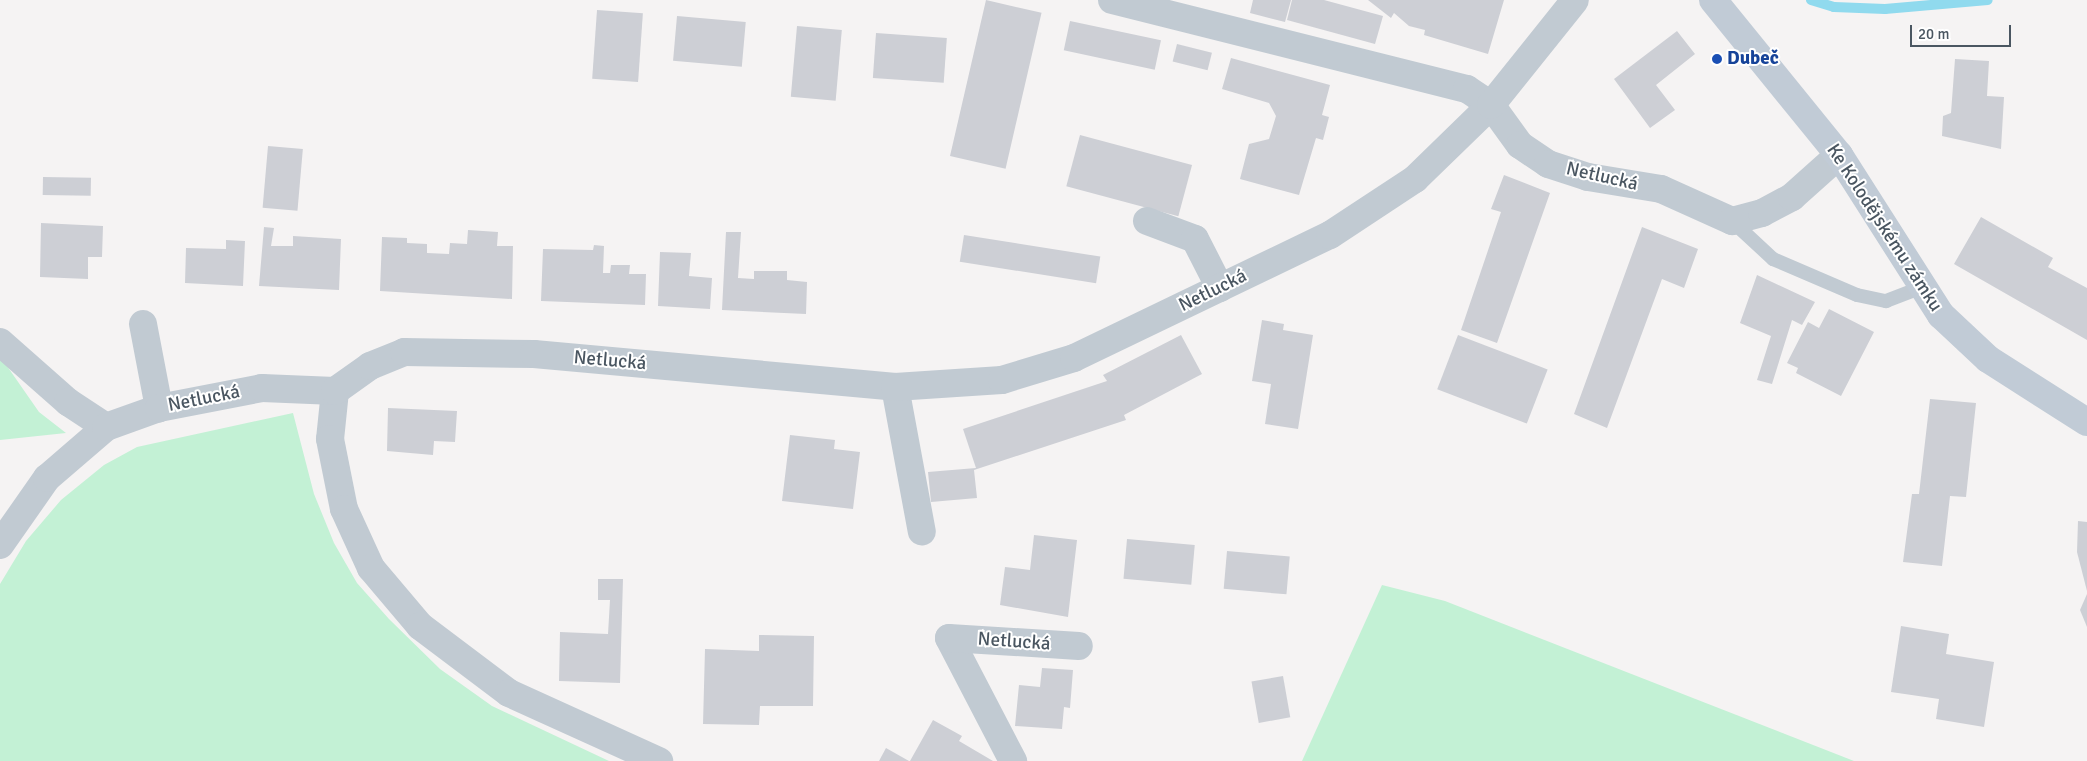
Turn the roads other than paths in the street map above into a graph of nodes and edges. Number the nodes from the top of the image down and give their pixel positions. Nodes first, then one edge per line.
1 (1112, 0) edge
2 (1575, 0) edge
3 (1713, 0) edge
4 (1491, 105) junction
5 (1839, 155) junction
6 (1147, 221) dead end
7 (1732, 221) junction
8 (1922, 287) junction
9 (1220, 288) junction
10 (143, 324) dead end
11 (0, 342) edge
12 (895, 387) junction
13 (335, 391) junction
14 (159, 408) junction
15 (2087, 422) edge
16 (106, 427) junction
17 (922, 532) dead end
18 (0, 545) edge
19 (1079, 646) dead end
20 (659, 761) edge
21 (1013, 761) edge

1 - 4 street, Netlucká
2 - 4 street, Netlucká
3 - 5 street, Ke Kolodějskému zámku
4 - 7 street, Netlucká
4 - 9 street, Netlucká
5 - 7 street
5 - 8 street, Ke Kolodějskému zámku
6 - 9 street
7 - 8 lane, Netlucká
8 - 15 street, Ke Kolodějskému zámku
9 - 12 street, Netlucká
10 - 14 street
11 - 16 street
12 - 13 street, Netlucká
12 - 17 street
13 - 14 street, Netlucká
13 - 20 street
14 - 16 street, Netlucká
16 - 18 street
19 - 21 street, Netlucká

